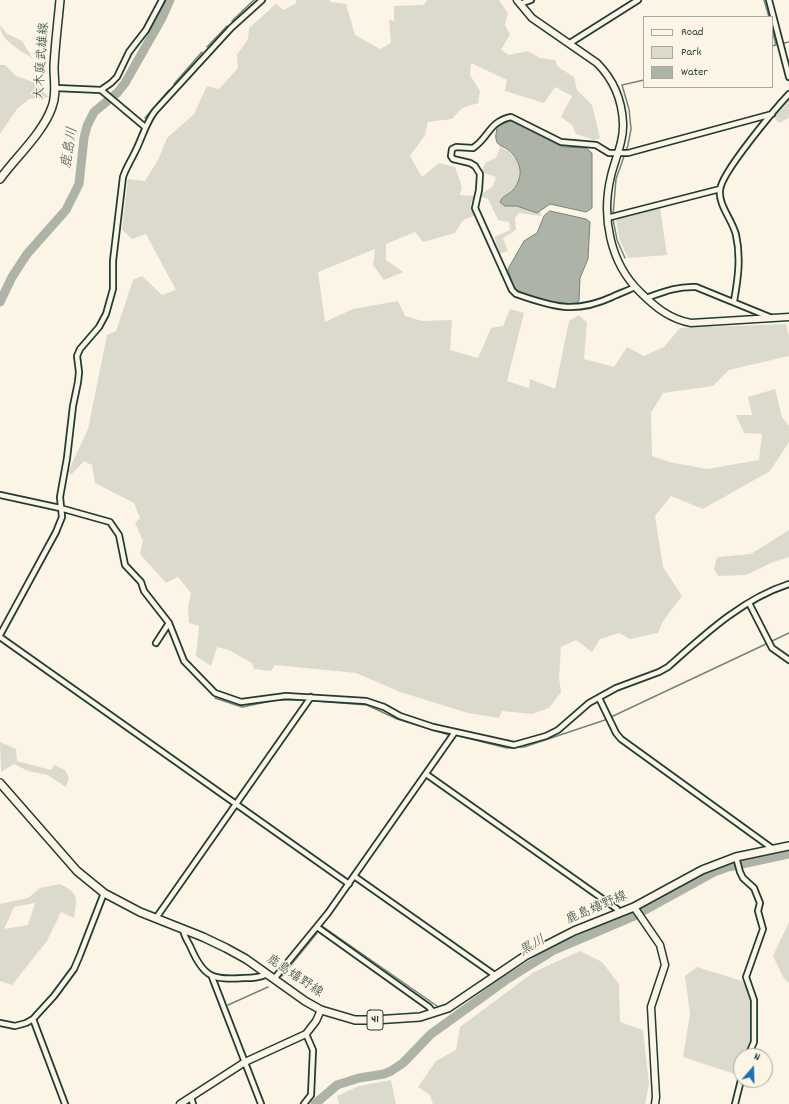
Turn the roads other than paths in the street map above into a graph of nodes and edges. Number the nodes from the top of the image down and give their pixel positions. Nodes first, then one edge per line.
1 (60, 0) edge
2 (162, 0) edge
3 (262, 0) edge
4 (531, 0) edge
5 (638, 0) edge
6 (769, 0) edge
7 (519, 2) edge
8 (570, 43) junction
9 (789, 78) edge
10 (56, 88) junction
11 (102, 91) junction
12 (789, 94) edge
13 (772, 114) junction
14 (145, 127) junction
15 (617, 154) junction
16 (0, 179) edge
17 (720, 189) junction
18 (607, 218) junction
19 (635, 287) junction
20 (646, 298) junction
21 (734, 301) junction
22 (789, 317) edge
23 (774, 319) junction
24 (0, 495) edge
25 (60, 508) junction
26 (789, 584) edge
27 (749, 603) junction
28 (170, 623) junction
29 (0, 636) edge
30 (156, 643) dead end
31 (789, 660) edge
32 (311, 697) junction
33 (598, 698) junction
34 (455, 732) junction
35 (426, 774) junction
36 (0, 783) edge
37 (236, 805) junction
38 (789, 846) edge
39 (773, 849) junction
40 (736, 857) junction
41 (354, 876) junction
42 (349, 884) junction
43 (104, 893) junction
44 (634, 907) junction
45 (618, 913) junction
46 (156, 918) junction
47 (317, 927) junction
48 (183, 929) junction
49 (267, 974) junction
50 (496, 976) junction
51 (212, 977) junction
52 (274, 979) junction
53 (320, 1010) junction
54 (434, 1013) junction
55 (33, 1019) junction
56 (0, 1023) edge
57 (306, 1034) junction
58 (751, 1048) edge
59 (245, 1062) junction
60 (739, 1088) edge
61 (191, 1097) junction
62 (65, 1104) edge
63 (180, 1104) edge
64 (193, 1104) edge
65 (261, 1104) edge
66 (304, 1104) edge
67 (655, 1104) edge
68 (735, 1104) edge

1 - 10 main road, 大木庭武雄線
2 - 11 street
3 - 14 street
4 - 7 street
5 - 8 street
6 - 9 street
7 - 8 street
8 - 15 street
10 - 11 street
10 - 16 main road, 大木庭武雄線
11 - 14 street
12 - 13 street
13 - 15 street
13 - 17 street
14 - 25 street
15 - 18 street
15 - 19 street
17 - 18 street
17 - 21 street
18 - 19 street
19 - 20 street
20 - 21 street
20 - 23 street
21 - 23 street
22 - 23 street
24 - 25 street
25 - 28 street
25 - 29 street
26 - 27 street
27 - 31 street
27 - 33 street
28 - 30 street
28 - 32 street
29 - 37 street
32 - 34 street
32 - 37 street
33 - 34 street
33 - 39 street
34 - 35 street
35 - 41 street
35 - 45 street
36 - 43 main road, 鹿島嬉野線 / 41
37 - 42 street
37 - 46 street
38 - 39 main road, 鹿島嬉野線 / 41
39 - 40 main road, 鹿島嬉野線 / 41
40 - 44 main road, 鹿島嬉野線 / 41
40 - 58 street
41 - 42 street
41 - 50 street
42 - 47 street
43 - 46 main road, 鹿島嬉野線 / 41
43 - 55 street
44 - 45 main road, 鹿島嬉野線 / 41
44 - 67 street
45 - 50 main road, 鹿島嬉野線 / 41
46 - 48 main road, 鹿島嬉野線 / 41
47 - 52 street
47 - 54 street
48 - 49 main road, 鹿島嬉野線 / 41
48 - 51 street
49 - 51 street
49 - 52 main road, 鹿島嬉野線 / 41
50 - 54 main road, 鹿島嬉野線 / 41
51 - 59 street
52 - 53 main road, 鹿島嬉野線 / 41
53 - 54 main road, 鹿島嬉野線 / 41
53 - 57 street
55 - 56 street
55 - 62 street
57 - 59 street
57 - 66 street
59 - 61 street
59 - 65 street
60 - 68 street
61 - 63 street
61 - 64 street

